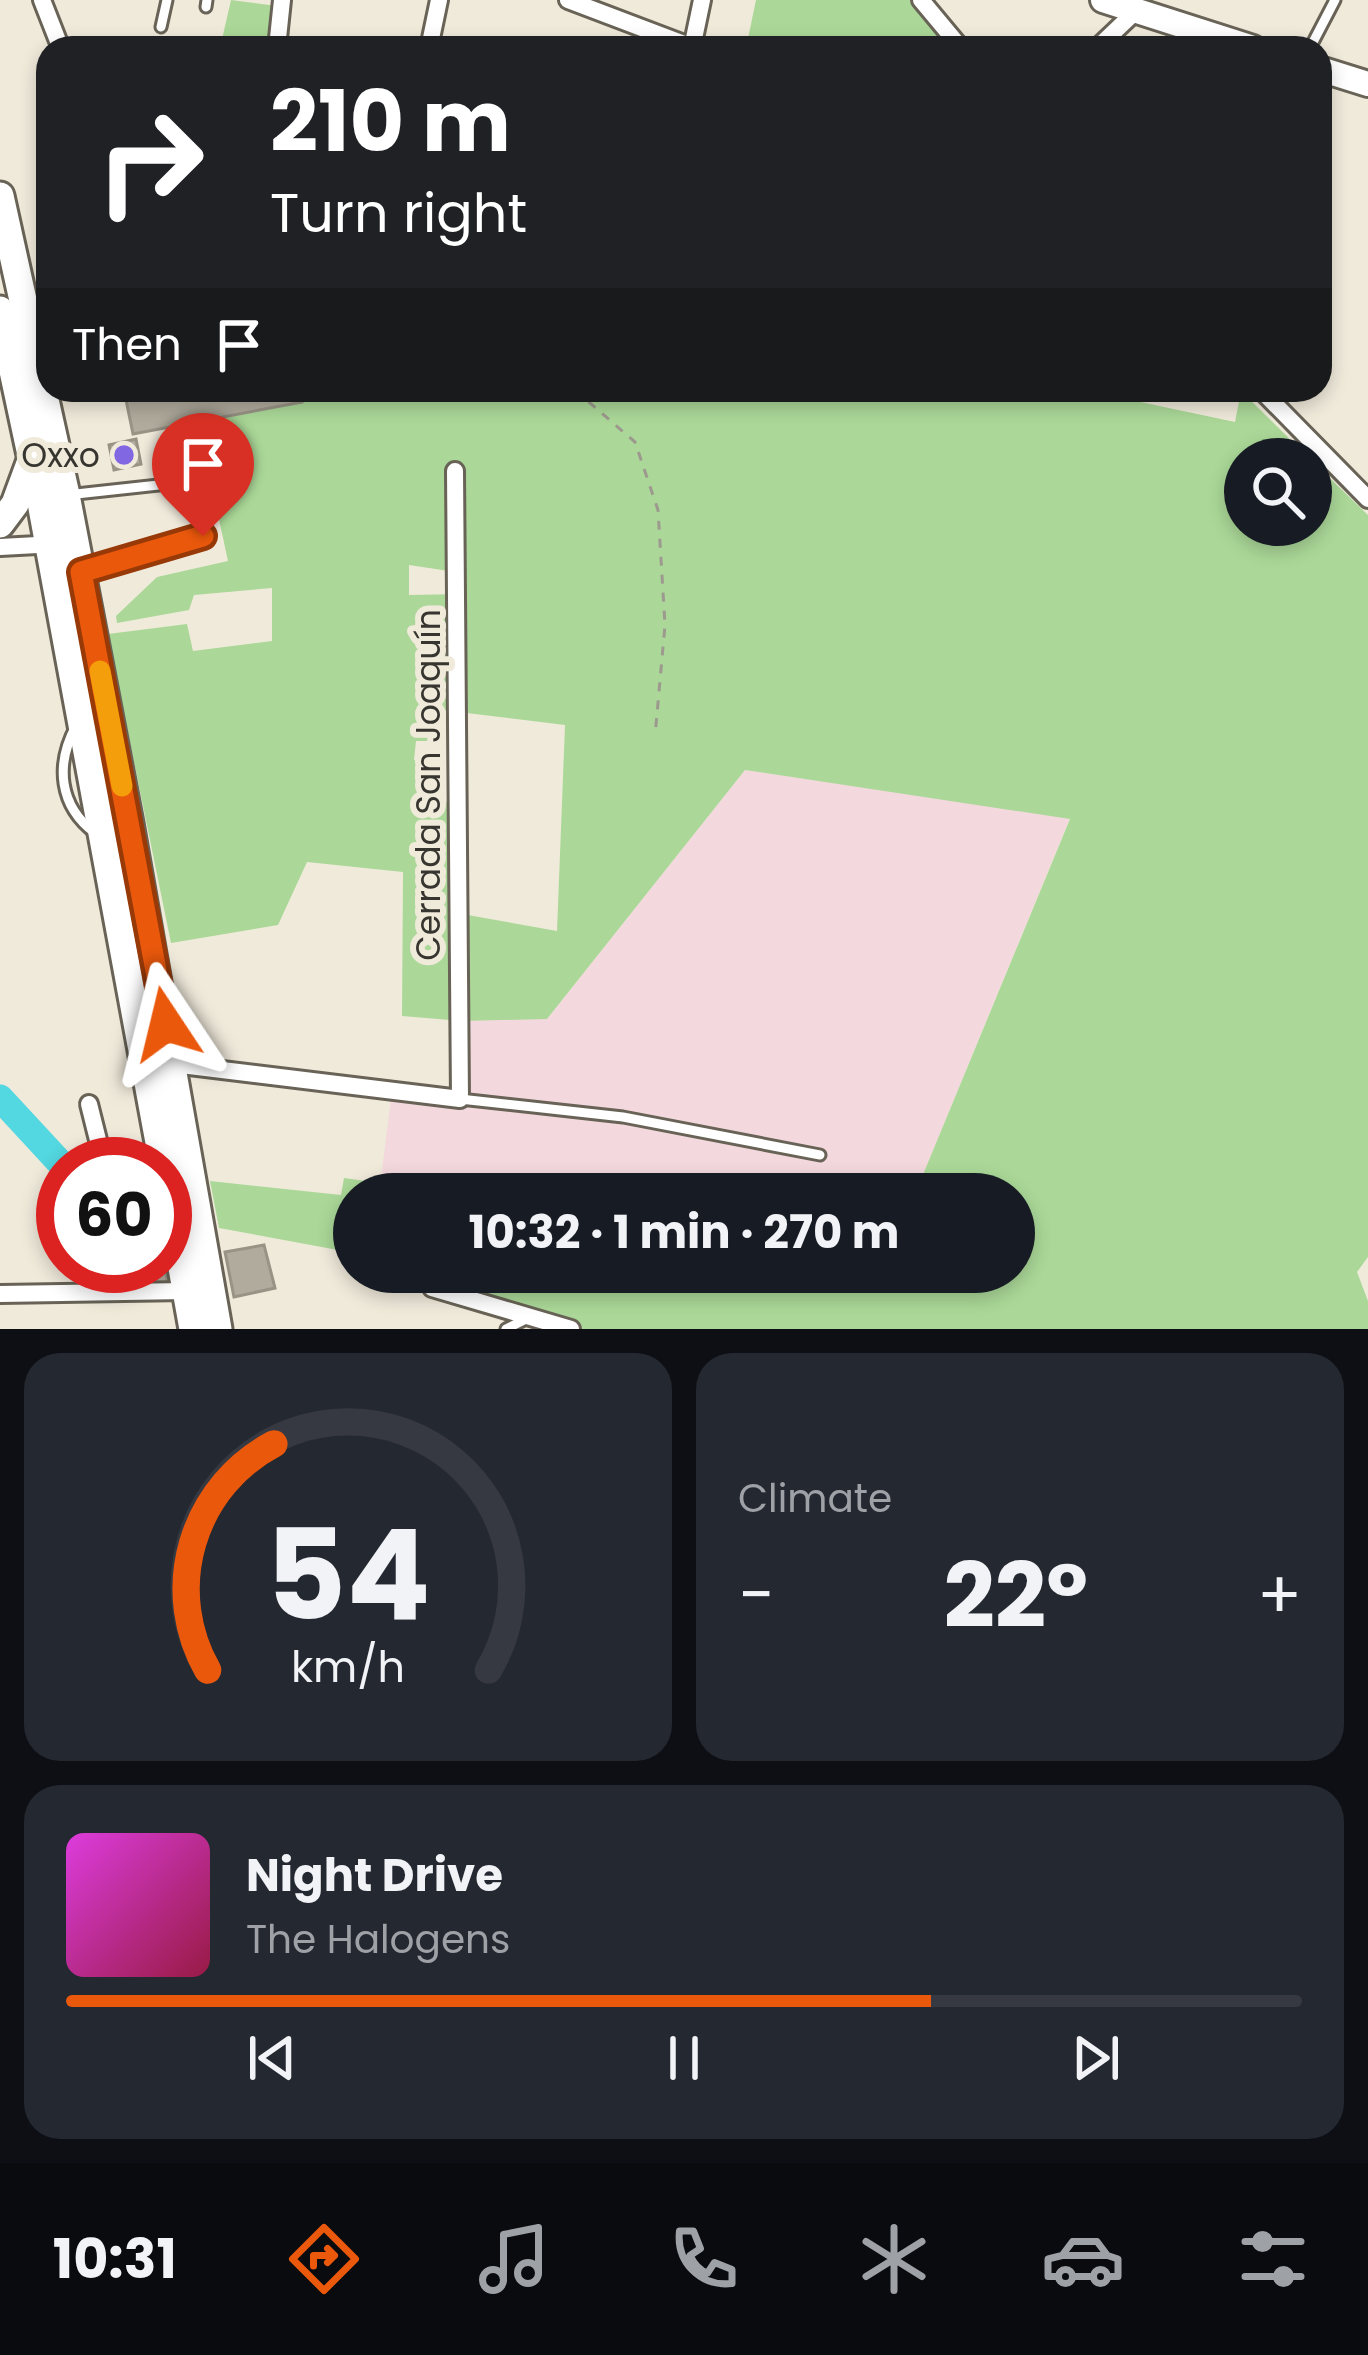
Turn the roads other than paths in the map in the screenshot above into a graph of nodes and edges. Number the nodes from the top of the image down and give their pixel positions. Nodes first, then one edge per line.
1 (42, 0) edge
2 (167, 0) edge
3 (282, 0) edge
4 (440, 0) edge
5 (568, 0) edge
6 (702, 0) edge
7 (921, 0) edge
8 (1103, 0) edge
9 (1335, 0) edge
10 (1137, 10) junction
11 (161, 27) dead end
12 (56, 36) edge
13 (278, 36) edge
14 (435, 36) edge
15 (661, 36) edge
16 (694, 36) edge
17 (952, 36) edge
18 (1110, 36) edge
19 (1216, 36) edge
20 (1316, 36) edge
21 (1332, 73) edge
22 (1368, 85) edge
23 (0, 196) edge
24 (0, 310) edge
25 (6, 362) edge
26 (36, 400) edge
27 (36, 402) edge
28 (1273, 402) edge
29 (32, 458) junction
30 (455, 471) dead end
31 (53, 496) junction
32 (1368, 499) edge
33 (0, 524) edge
34 (61, 543) junction
35 (0, 547) edge
36 (67, 574) junction
37 (173, 1064) junction
38 (460, 1099) junction
39 (89, 1104) dead end
40 (96, 1137) edge
41 (156, 1137) edge
42 (820, 1155) dead end
43 (62, 1293) edge
44 (186, 1293) edge
45 (464, 1293) edge
46 (0, 1294) edge
47 (530, 1317) junction
48 (193, 1329) edge
49 (218, 1329) edge
50 (506, 1329) edge
51 (571, 1329) edge

1 - 12 street
2 - 11 lane
3 - 13 street
4 - 14 street
5 - 15 street
6 - 16 street
7 - 17 street
8 - 10 street
9 - 20 lane
10 - 18 street
10 - 19 street
21 - 22 street
23 - 26 main road
24 - 25 main road
25 - 29 main road
27 - 31 main road
28 - 32 street
29 - 31 main road
29 - 33 main road
30 - 38 street, Cerrada San Joaquín
31 - 34 main road
31 - 36 lane
34 - 35 street
34 - 36 main road
36 - 37 main road
36 - 41 main road
37 - 38 street
37 - 49 main road
38 - 42 lane
39 - 40 street
43 - 46 street
44 - 48 main road
45 - 47 street
47 - 50 lane
47 - 51 street

